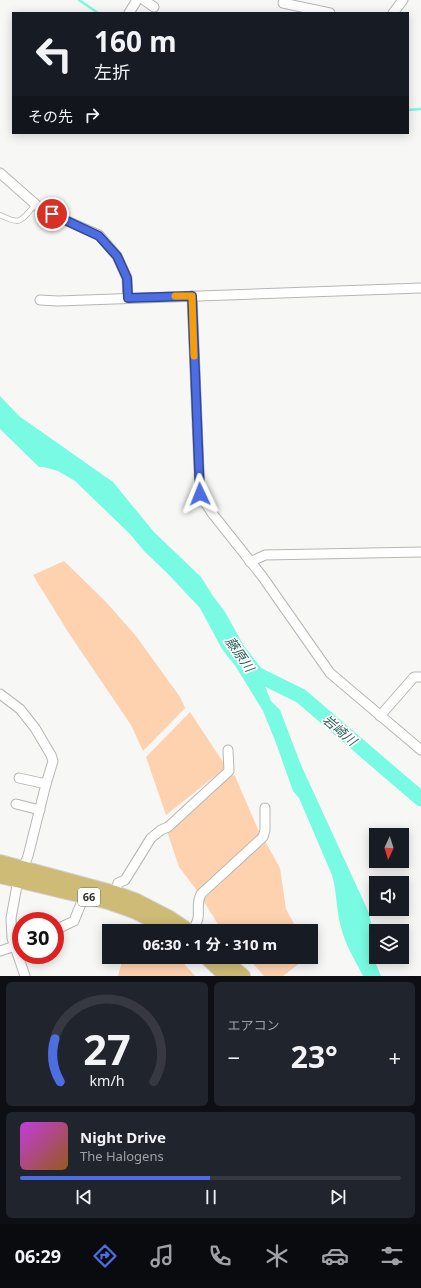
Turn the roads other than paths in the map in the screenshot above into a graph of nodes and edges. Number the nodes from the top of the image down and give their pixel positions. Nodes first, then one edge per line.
1 (137, 0) edge
2 (144, 0) edge
3 (284, 0) edge
4 (403, 0) edge
5 (154, 7) dead end
6 (130, 12) edge
7 (325, 12) edge
8 (394, 12) edge
9 (0, 173) edge
10 (36, 204) junction
11 (0, 215) edge
12 (421, 288) edge
13 (192, 296) junction
14 (128, 298) junction
15 (40, 300) dead end
16 (421, 552) edge
17 (250, 562) junction
18 (421, 677) edge
19 (0, 694) edge
20 (380, 716) junction
21 (228, 750) dead end
22 (421, 750) edge
23 (20, 778) dead end
24 (46, 784) junction
25 (16, 804) dead end
26 (264, 808) dead end
27 (40, 810) junction
28 (0, 862) edge
29 (21, 874) junction
30 (0, 876) edge
31 (115, 893) junction
32 (84, 896) junction
33 (12, 912) edge
34 (12, 914) edge
35 (159, 924) edge
36 (179, 924) edge
37 (197, 924) edge
38 (64, 926) edge
39 (12, 935) edge
40 (12, 947) edge
41 (0, 951) edge
42 (22, 964) edge
43 (213, 964) edge
44 (228, 964) edge
45 (25, 976) edge
46 (226, 976) edge
47 (243, 976) edge

1 - 6 street
2 - 5 street
3 - 7 street
4 - 8 street
9 - 10 street
10 - 11 lane
10 - 14 street
12 - 13 street
13 - 14 street
13 - 17 street
14 - 15 street
16 - 17 street
17 - 20 street
18 - 20 street
19 - 24 street
20 - 22 street
21 - 31 street
23 - 24 street
24 - 27 street
25 - 27 street
26 - 37 street
27 - 29 street
28 - 29 main road, 66
29 - 30 main road, 66
29 - 31 main road, 66
29 - 32 main road, 66
29 - 33 street
31 - 36 main road, 66
32 - 35 main road, 66
32 - 38 street
34 - 39 street
40 - 41 street
42 - 45 street
43 - 46 main road
44 - 47 main road

